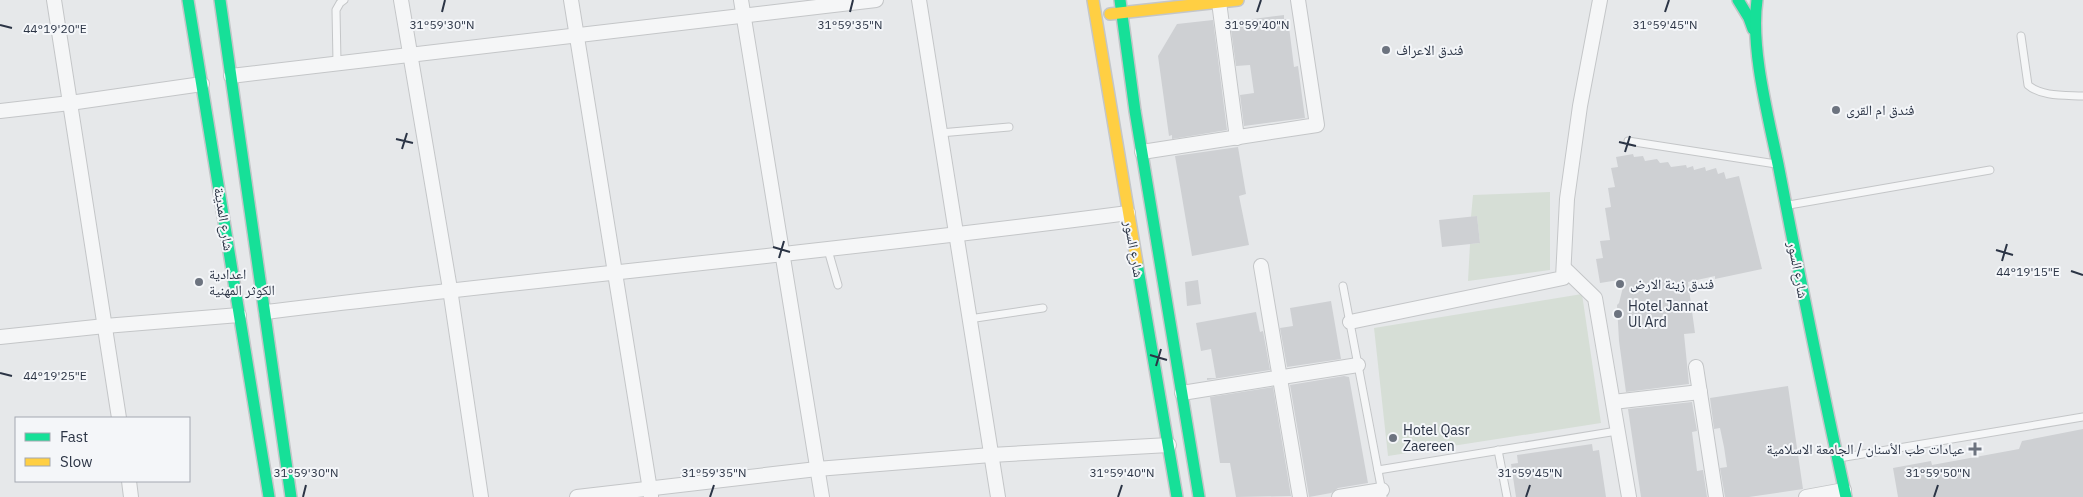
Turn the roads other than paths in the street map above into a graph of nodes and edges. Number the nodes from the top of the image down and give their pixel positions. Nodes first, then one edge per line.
1 (54, 0) edge
2 (188, 0) edge
3 (220, 0) edge
4 (344, 0) edge
5 (401, 0) edge
6 (571, 0) edge
7 (741, 0) edge
8 (876, 0) edge
9 (919, 0) edge
10 (1093, 0) edge
11 (1120, 0) edge
12 (1238, 0) edge
13 (1298, 0) edge
14 (1600, 0) edge
15 (1738, 0) edge
16 (1757, 0) edge
17 (1219, 2) junction
18 (1122, 12) junction
19 (744, 15) junction
20 (1096, 15) junction
21 (576, 35) junction
22 (2021, 36) dead end
23 (1757, 42) junction
24 (409, 55) junction
25 (337, 62) junction
26 (231, 76) junction
27 (202, 84) junction
28 (2083, 96) edge
29 (70, 103) junction
30 (0, 111) edge
31 (1135, 111) junction
32 (1112, 116) junction
33 (1009, 128) dead end
34 (940, 133) junction
35 (1237, 138) junction
36 (1628, 142) dead end
37 (1142, 152) junction
38 (1778, 164) junction
39 (1990, 170) dead end
40 (1786, 206) junction
41 (1128, 213) junction
42 (956, 236) junction
43 (828, 250) junction
44 (783, 254) junction
45 (1261, 266) dead end
46 (1564, 268) junction
47 (615, 272) junction
48 (838, 285) dead end
49 (1343, 286) dead end
50 (450, 289) junction
51 (1044, 308) dead end
52 (266, 312) junction
53 (239, 315) junction
54 (969, 320) junction
55 (1350, 322) junction
56 (105, 326) junction
57 (0, 337) edge
58 (1358, 365) junction
59 (1696, 367) dead end
60 (1279, 378) junction
61 (1700, 392) junction
62 (1182, 393) junction
63 (1613, 402) junction
64 (119, 417) edge
65 (2083, 417) edge
66 (1617, 431) junction
67 (1170, 445) junction
68 (1498, 450) junction
69 (991, 455) junction
70 (1838, 458) junction
71 (817, 469) junction
72 (1378, 470) junction
73 (129, 482) edge
74 (651, 493) edge
75 (1382, 494) edge
76 (1845, 494) edge
77 (131, 497) edge
78 (269, 497) edge
79 (291, 497) edge
80 (481, 497) edge
81 (577, 497) edge
82 (822, 497) edge
83 (998, 497) edge
84 (1177, 497) edge
85 (1199, 497) edge
86 (1300, 497) edge
87 (1339, 497) edge
88 (1507, 497) edge
89 (1629, 497) edge
90 (1716, 497) edge
91 (1806, 497) edge

1 - 29 street
2 - 27 main road, شارع المدينة
3 - 26 main road, شارع المدينة
4 - 25 lane
5 - 24 street
6 - 21 street
7 - 19 street
8 - 19 street
9 - 34 street
10 - 20 main road, شارع السور
11 - 18 main road, شارع السور
12 - 17 main road
13 - 35 street
14 - 46 street
15 - 23 main road
16 - 23 main road
17 - 18 main road
17 - 35 street
18 - 20 main road
18 - 31 main road, شارع السور
19 - 21 street
19 - 44 street
20 - 32 main road, شارع السور
21 - 24 street
21 - 47 street
22 - 28 lane
23 - 38 main road, شارع السور
24 - 25 street
24 - 50 street
25 - 26 street
26 - 52 main road, شارع المدينة
27 - 29 street
27 - 53 main road, شارع المدينة
29 - 30 street
29 - 56 street
31 - 32 main road
31 - 37 main road, شارع السور
32 - 41 main road, شارع السور
33 - 34 lane
34 - 42 street
35 - 37 street
36 - 38 lane
37 - 62 main road, شارع السور
38 - 40 main road, شارع السور
39 - 40 lane
40 - 70 main road, شارع السور
41 - 42 street
41 - 67 main road, شارع السور
42 - 43 street
42 - 54 street
43 - 44 street
43 - 48 lane
44 - 47 street
44 - 71 street
45 - 60 street
46 - 55 street
46 - 63 street
47 - 50 street
47 - 74 street
49 - 55 lane
50 - 52 street
50 - 80 street
51 - 54 lane
52 - 79 main road, شارع المدينة
53 - 56 street
53 - 78 main road, شارع المدينة
54 - 69 street
55 - 58 lane
56 - 57 street
56 - 64 street
58 - 60 street
58 - 72 lane
59 - 61 street
60 - 62 street
60 - 86 street
61 - 63 street
61 - 90 street
62 - 85 main road, شارع السور
63 - 66 street
65 - 70 lane
66 - 68 lane
66 - 89 street
67 - 69 street
67 - 84 main road, شارع السور
68 - 72 lane
68 - 88 lane
69 - 71 street
69 - 83 street
70 - 76 main road, شارع السور
71 - 74 street
71 - 82 street
72 - 75 lane
73 - 77 street
74 - 81 street
75 - 87 street
76 - 91 street

